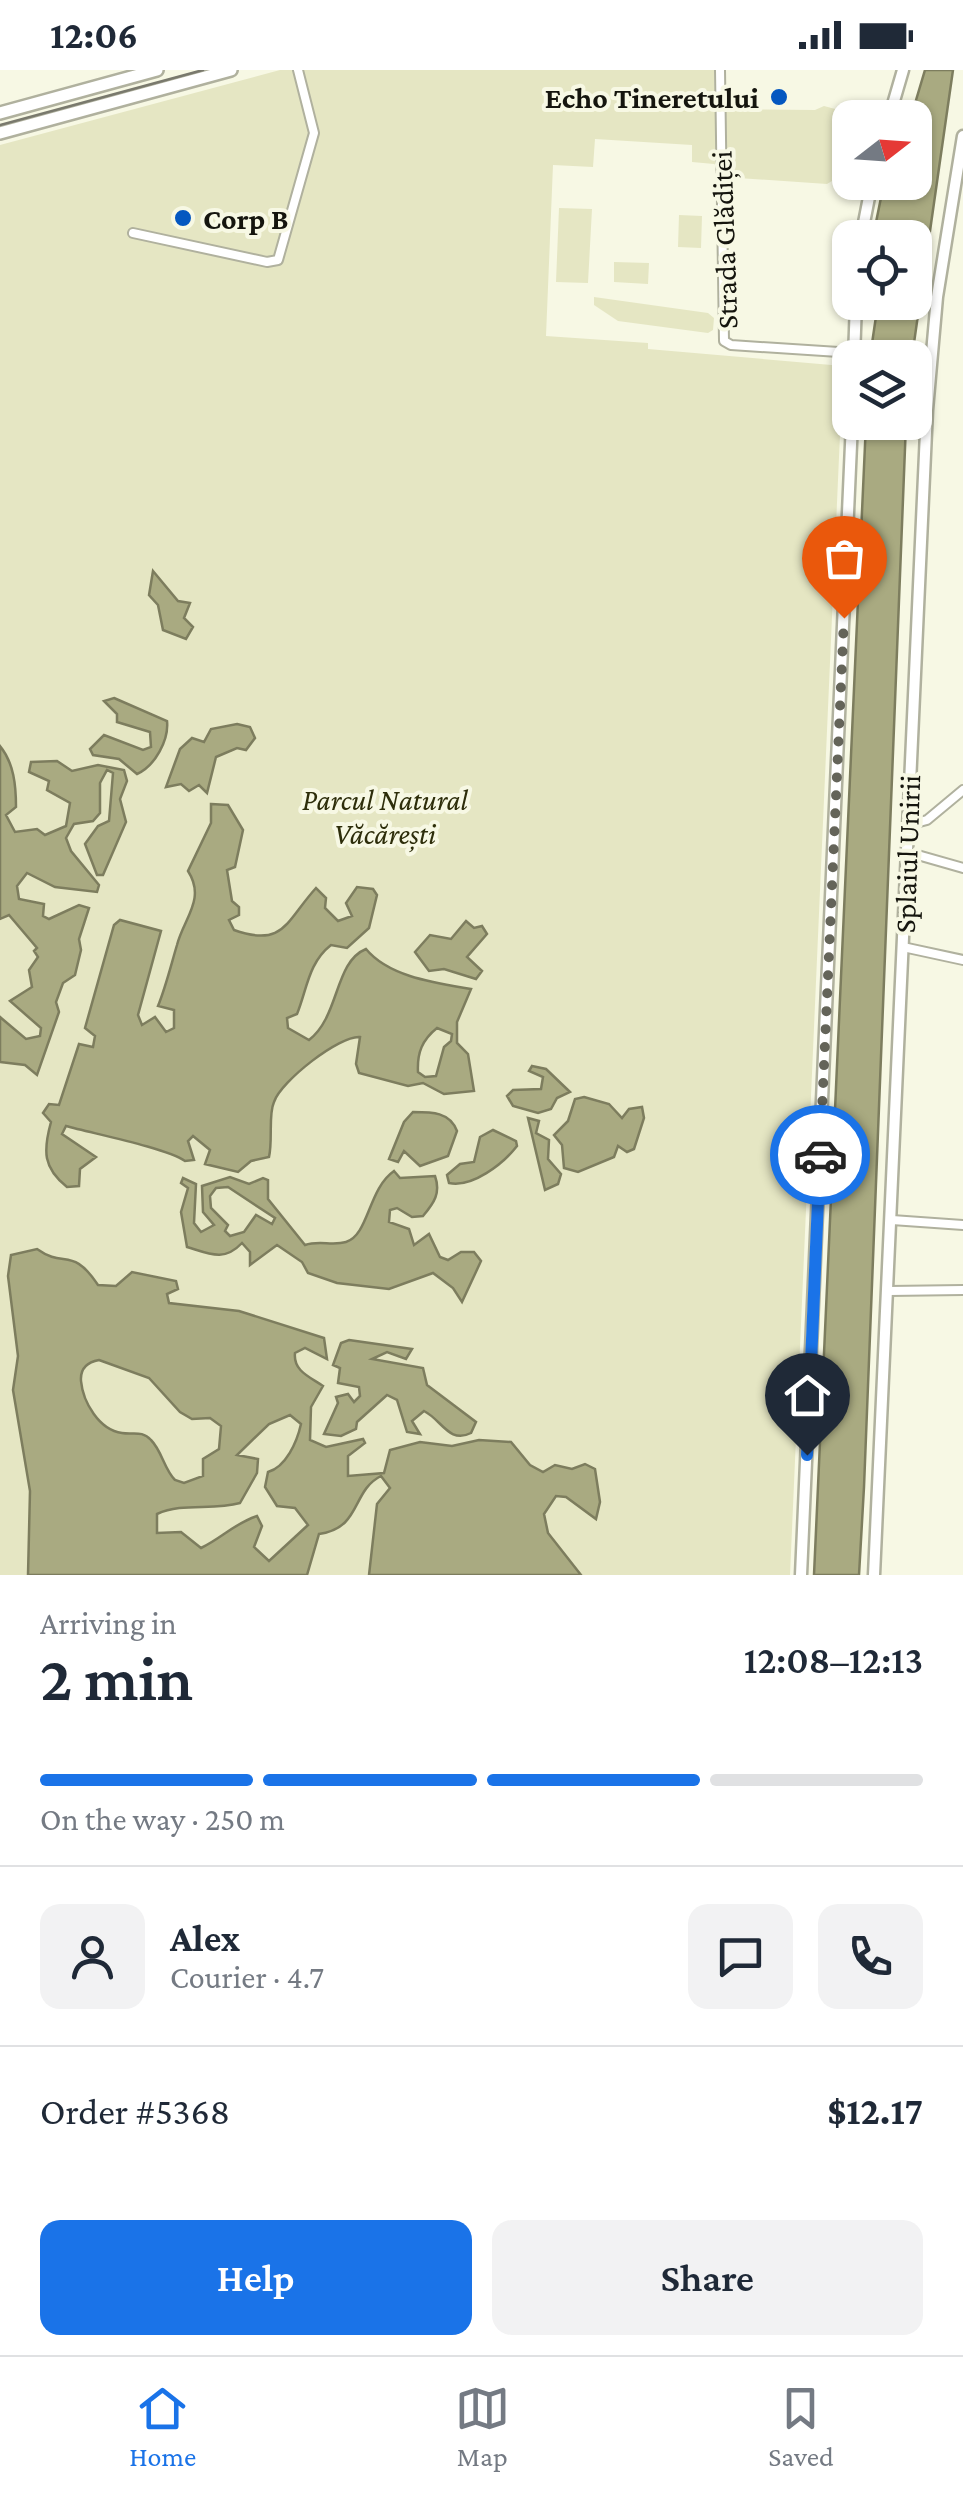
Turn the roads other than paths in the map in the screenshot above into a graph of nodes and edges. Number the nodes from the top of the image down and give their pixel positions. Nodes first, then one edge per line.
1 (157, 70) edge
2 (231, 70) edge
3 (298, 70) edge
4 (720, 70) edge
5 (903, 70) edge
6 (894, 100) edge
7 (0, 113) edge
8 (0, 133) edge
9 (963, 136) edge
10 (133, 233) dead end
11 (832, 353) edge
12 (851, 440) edge
13 (963, 790) edge
14 (908, 826) junction
15 (907, 852) junction
16 (963, 868) edge
17 (903, 946) junction
18 (963, 960) edge
19 (892, 1220) junction
20 (963, 1225) edge
21 (963, 1290) edge
22 (889, 1291) junction
23 (801, 1575) edge
24 (874, 1575) edge

1 - 7 main road
2 - 8 main road
3 - 10 street
4 - 11 street, Strada Glădiței
5 - 6 main road
9 - 14 main road, Splaiul Unirii
12 - 23 main road
13 - 14 street
14 - 15 main road, Splaiul Unirii
15 - 16 street
15 - 17 main road, Splaiul Unirii
17 - 18 street
17 - 19 main road, Splaiul Unirii
19 - 20 street
19 - 22 main road, Splaiul Unirii
21 - 22 street
22 - 24 main road, Splaiul Unirii

